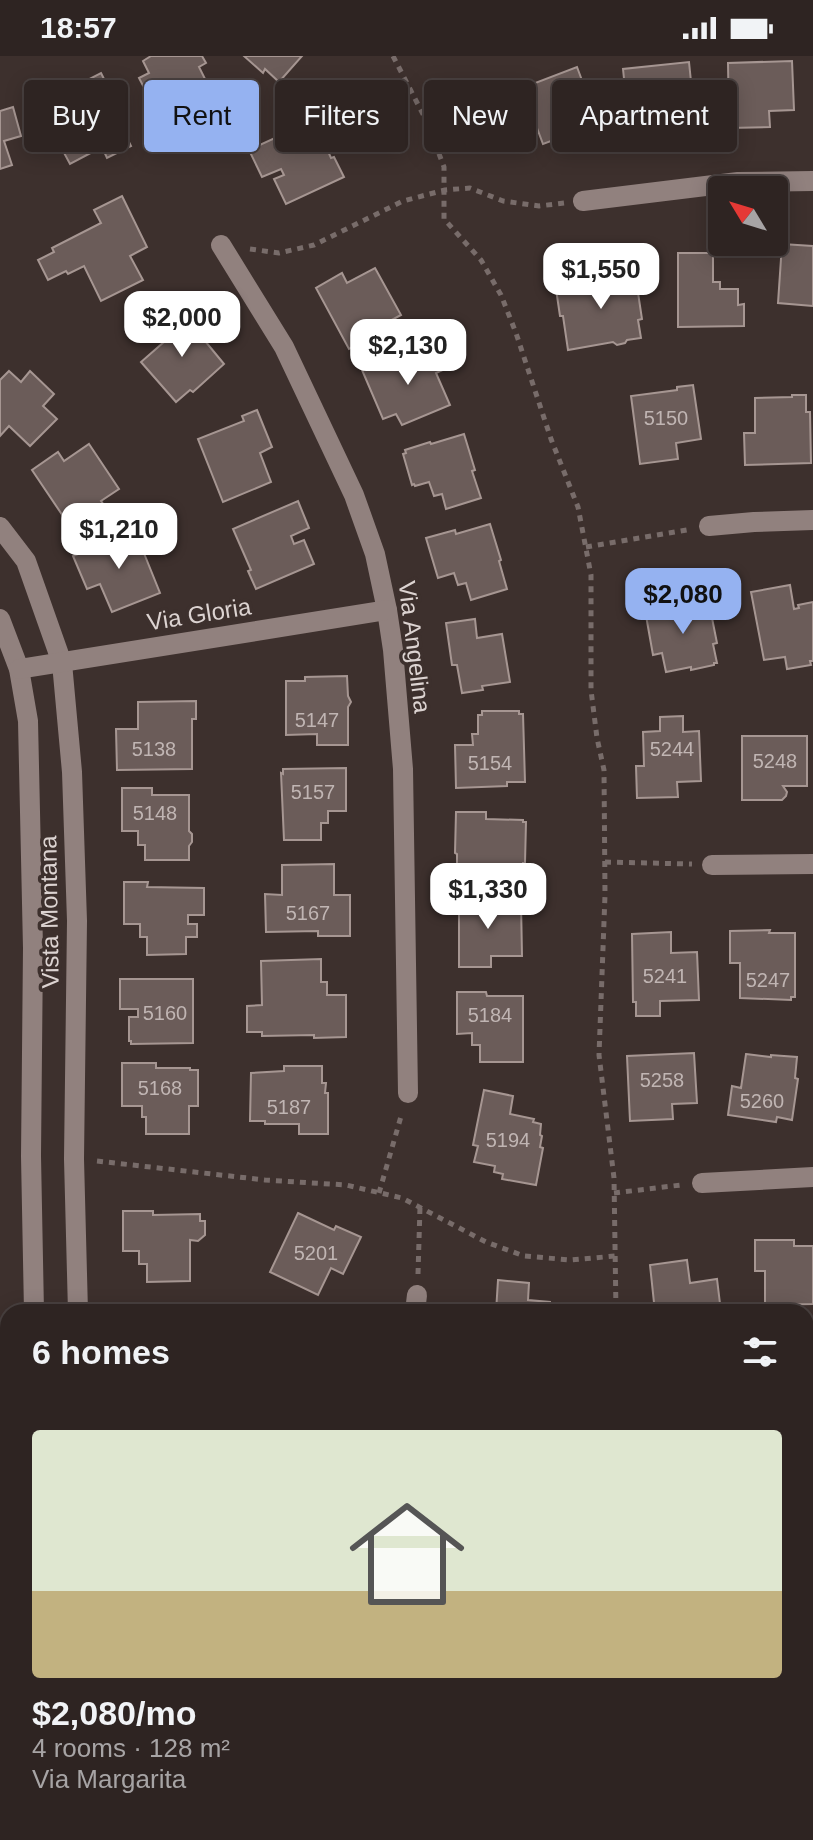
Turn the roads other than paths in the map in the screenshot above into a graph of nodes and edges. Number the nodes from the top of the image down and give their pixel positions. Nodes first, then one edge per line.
1 (813, 181) edge
2 (583, 201) road end
3 (221, 245) road end
4 (813, 520) edge
5 (709, 526) road end
6 (0, 527) edge
7 (387, 610) junction
8 (0, 619) edge
9 (62, 663) junction
10 (19, 669) junction
11 (813, 864) edge
12 (712, 865) road end
13 (408, 1093) road end
14 (813, 1177) edge
15 (702, 1183) road end
16 (34, 1304) edge
17 (78, 1304) edge

1 - 2 street
3 - 7 street, Via Angelina
4 - 5 street
6 - 9 street, Vista Montana
7 - 9 street, Via Gloria
7 - 13 street, Via Angelina
8 - 10 street, Vista Montana
9 - 10 street, Via Gloria
9 - 17 street, Vista Montana
10 - 16 street, Vista Montana
11 - 12 street
14 - 15 street

